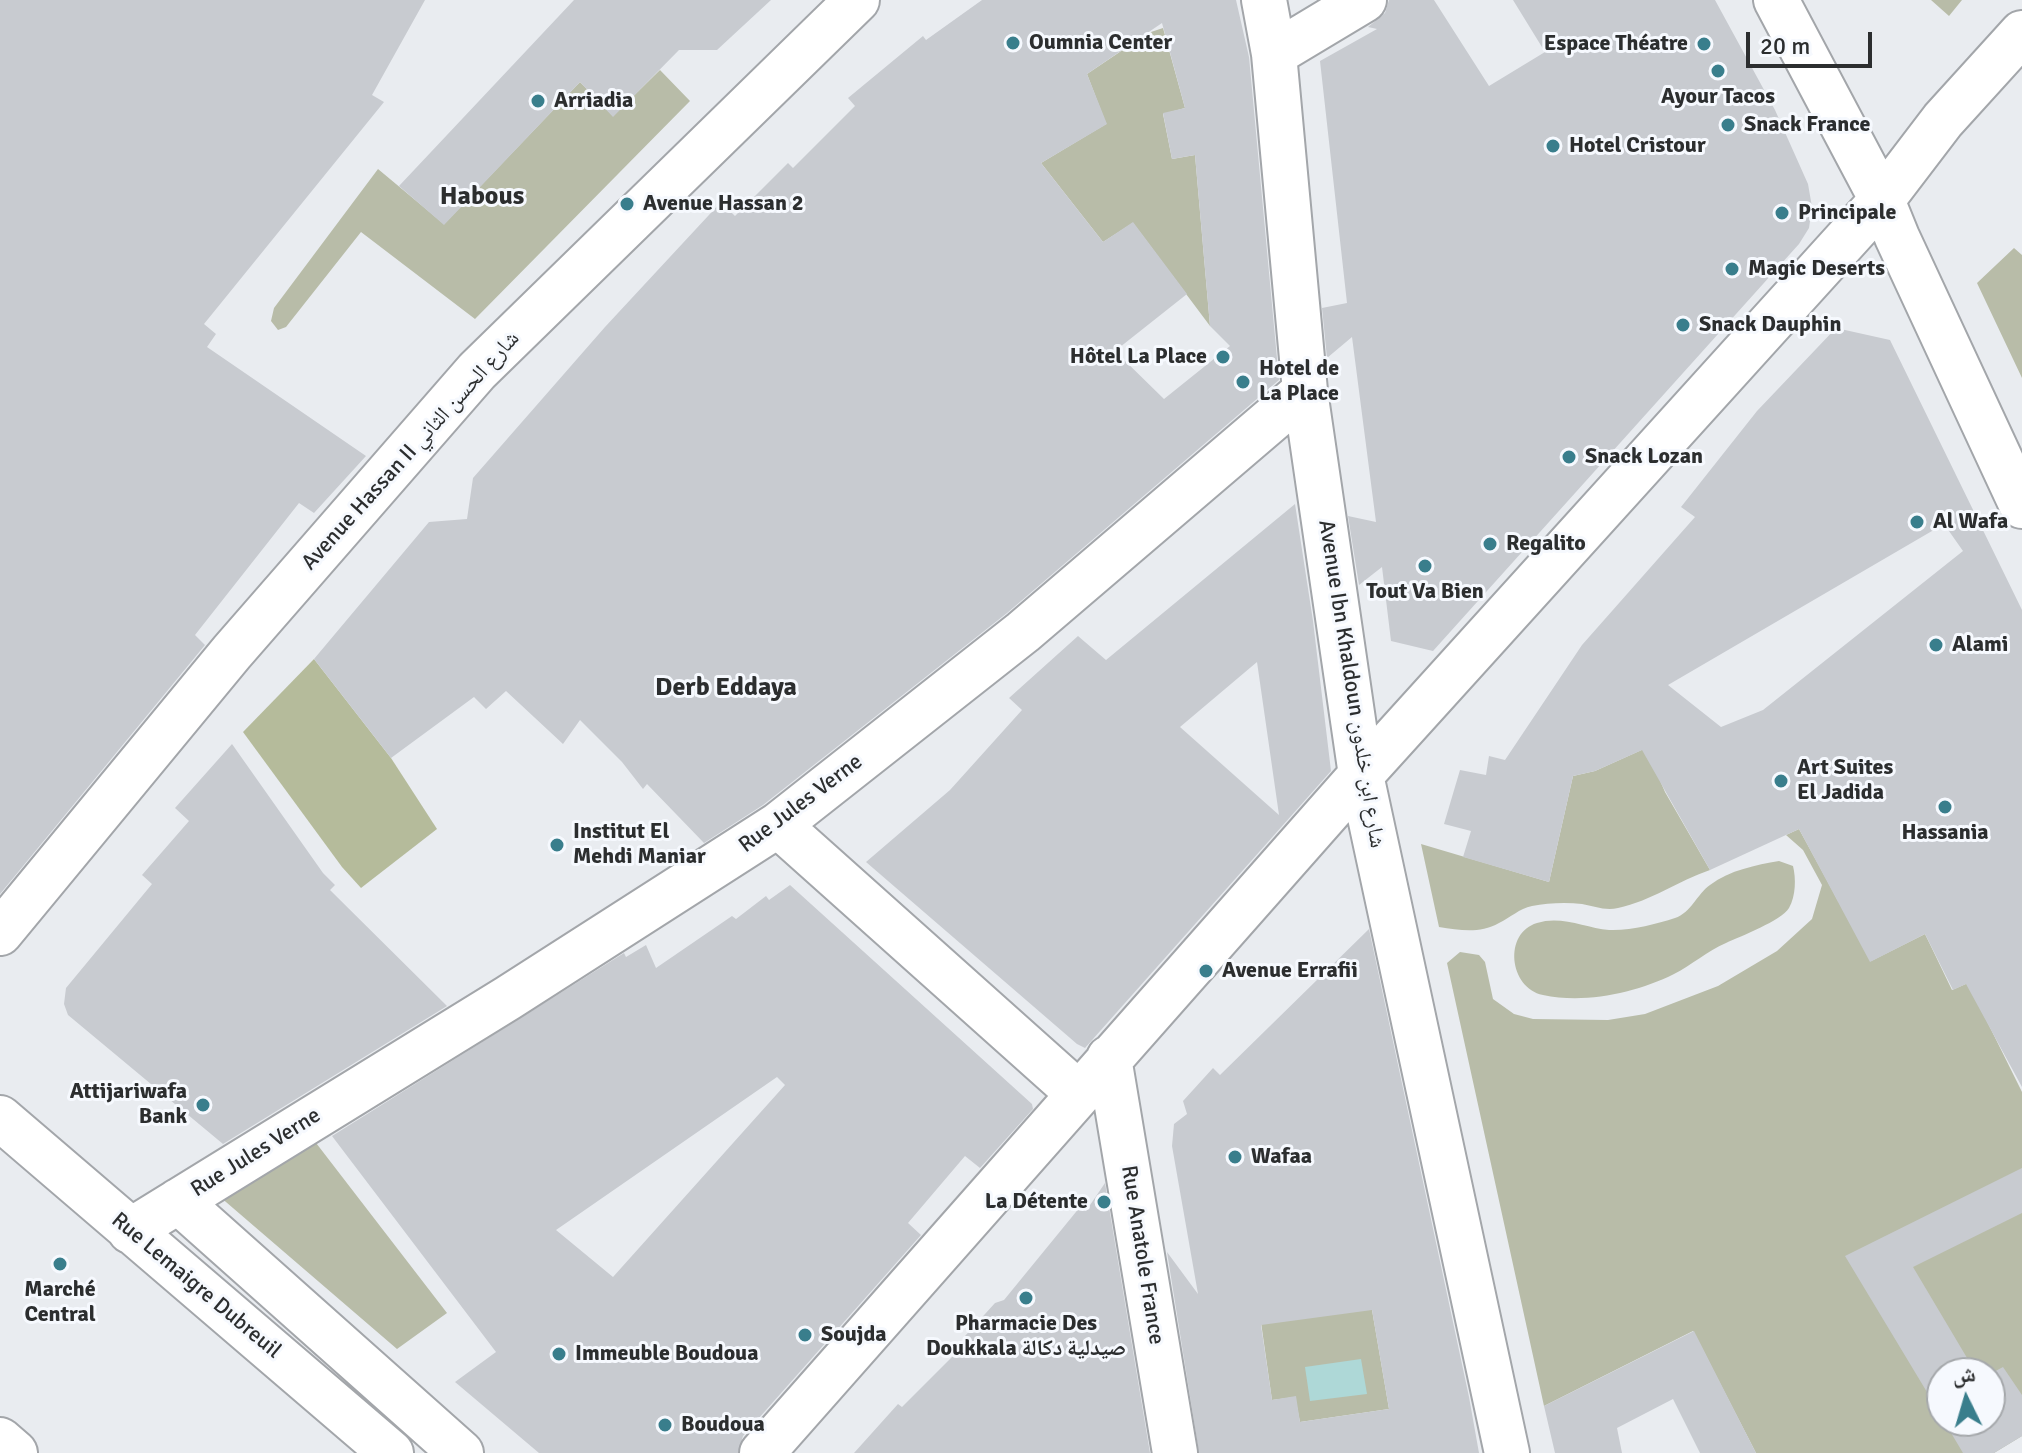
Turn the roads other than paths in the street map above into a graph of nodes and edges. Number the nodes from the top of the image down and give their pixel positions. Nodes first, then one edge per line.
1 (857, 0) edge
2 (1264, 0) edge
3 (1364, 0) edge
4 (1776, 0) edge
5 (2022, 33) edge
6 (1274, 54) junction
7 (1882, 200) junction
8 (1305, 391) junction
9 (2022, 506) edge
10 (1361, 775) junction
11 (778, 825) junction
12 (0, 933) edge
13 (1109, 1058) junction
14 (1079, 1094) junction
15 (0, 1118) edge
16 (178, 1201) junction
17 (130, 1231) junction
18 (0, 1440) edge
19 (15, 1453) edge
20 (391, 1453) edge
21 (461, 1453) edge
22 (762, 1453) edge
23 (1175, 1453) edge
24 (1507, 1453) edge

1 - 12 street, Avenue Hassan II شارع الحسن الثاني
2 - 6 street, Avenue Ibn Khaldoun شارع ابن خلدون
3 - 6 street
4 - 7 street
5 - 7 street
6 - 8 street, Avenue Ibn Khaldoun شارع ابن خلدون
7 - 9 street
7 - 10 street
8 - 10 street, Avenue Ibn Khaldoun شارع ابن خلدون
8 - 11 street, Rue Jules Verne
10 - 13 street
10 - 24 street, Avenue Ibn Khaldoun شارع ابن خلدون
11 - 14 street
11 - 16 street, Rue Jules Verne
13 - 14 street
13 - 23 street, Rue Anatole France
14 - 22 street
15 - 17 street, Rue Lemaigre Dubreuil
16 - 17 street, Rue Jules Verne
16 - 21 street
17 - 20 street, Rue Lemaigre Dubreuil
18 - 19 street

